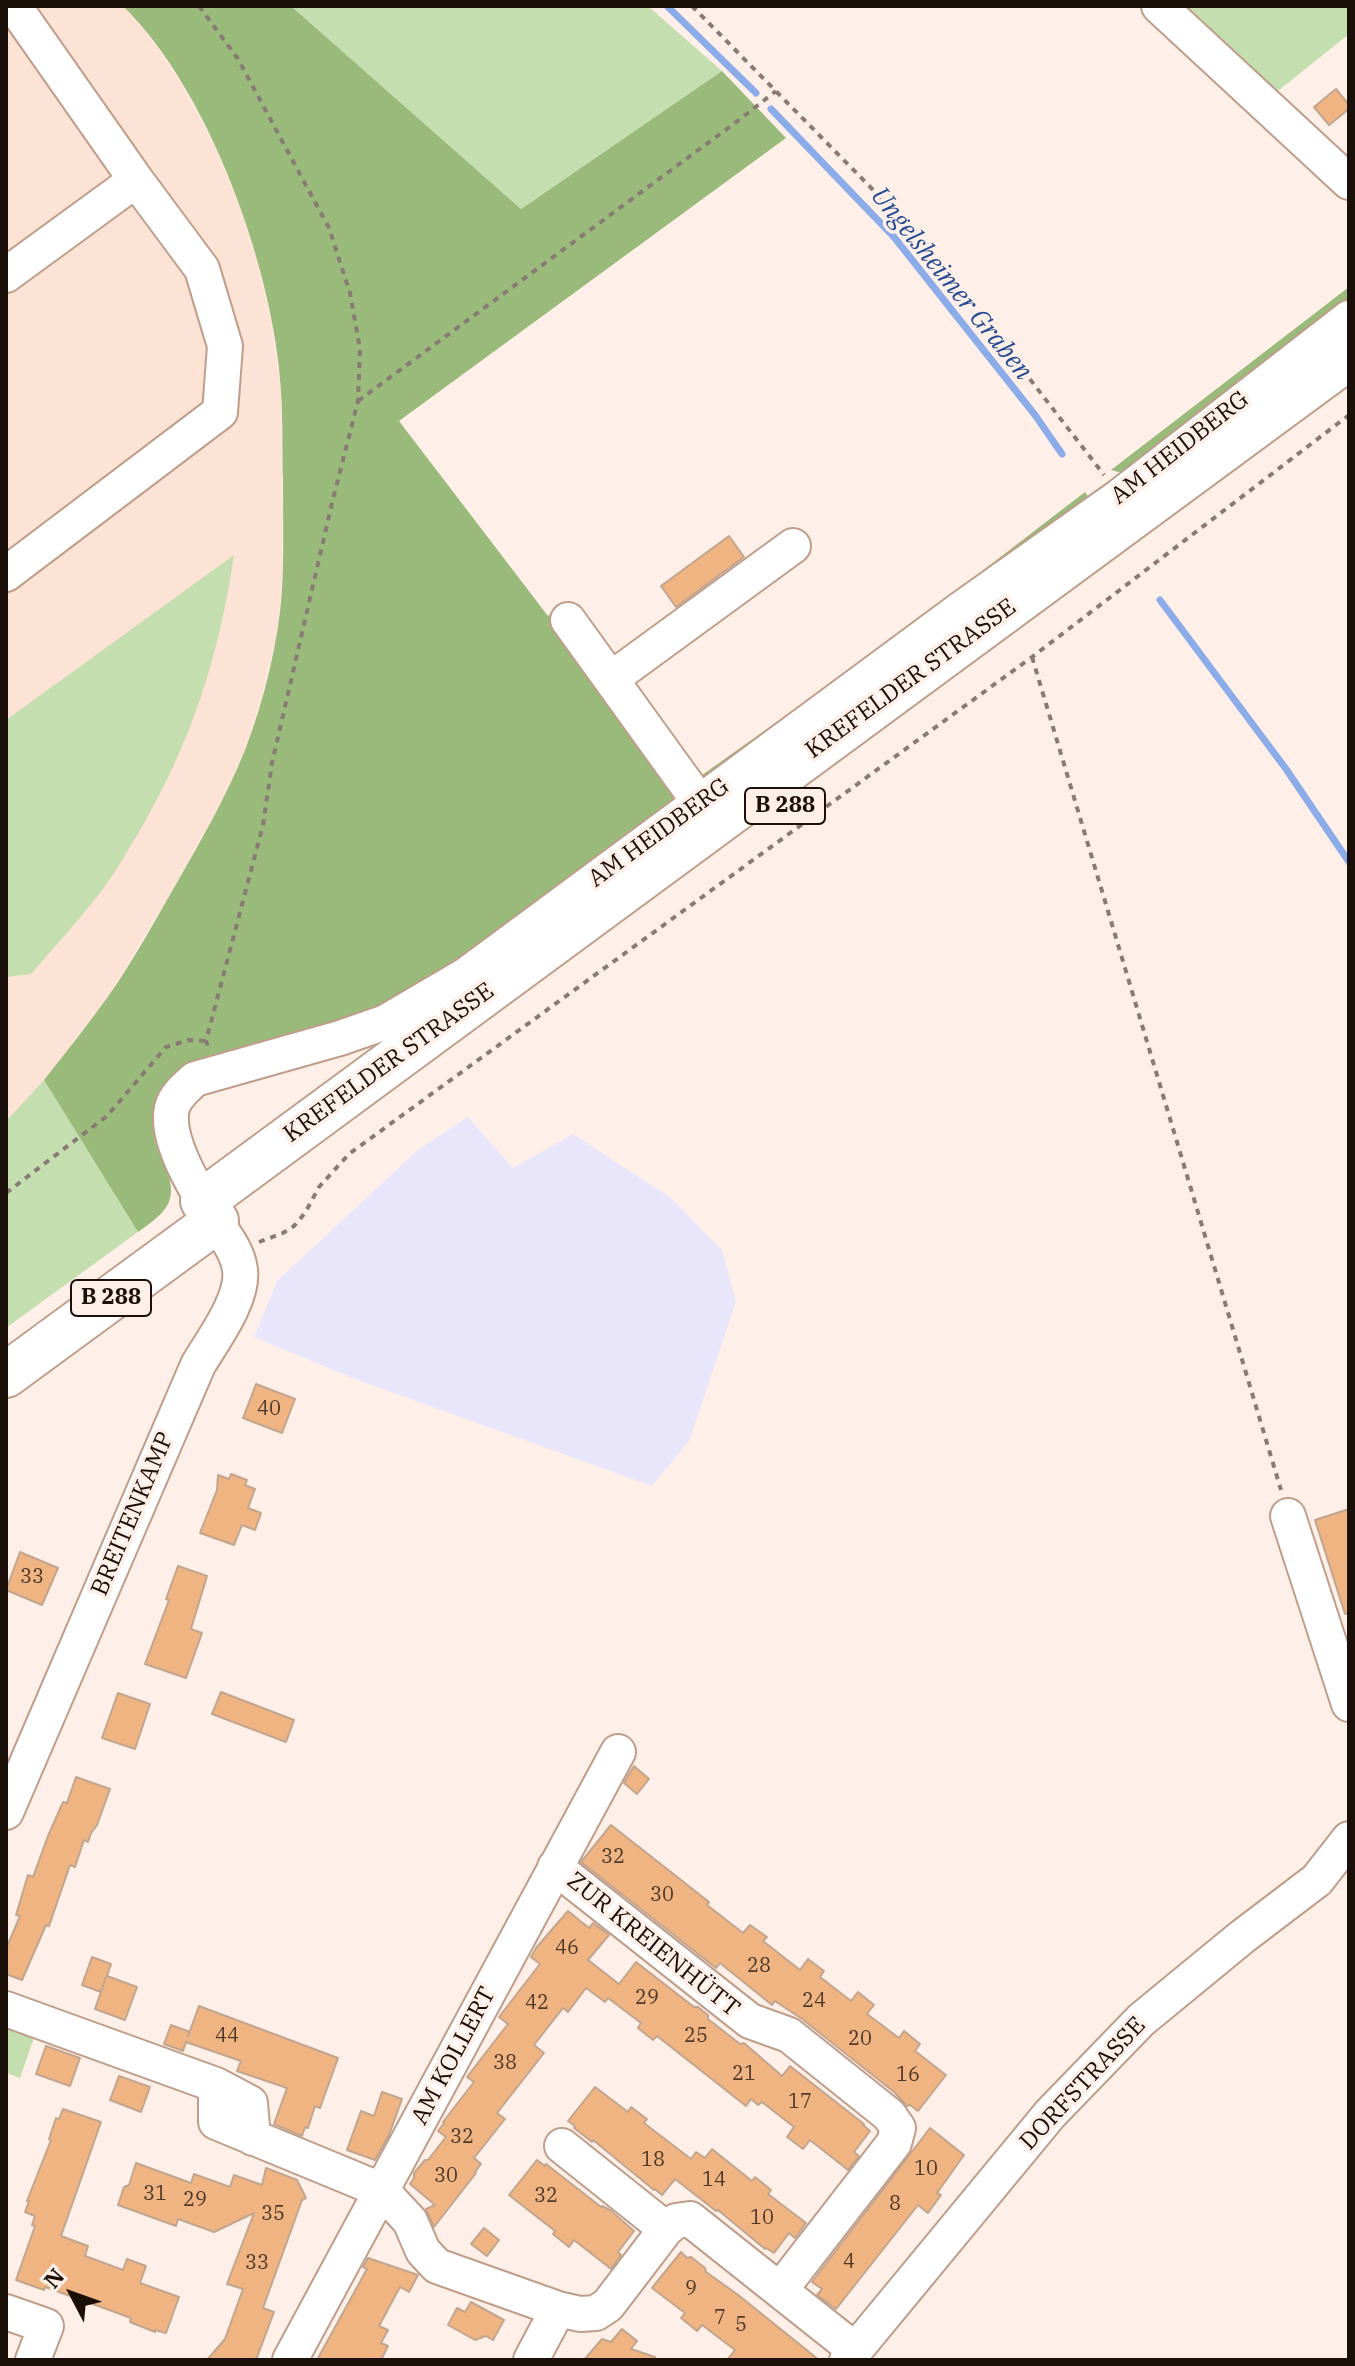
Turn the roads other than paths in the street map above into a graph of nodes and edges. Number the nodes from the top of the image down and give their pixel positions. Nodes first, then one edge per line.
1 (14, 6) edge
2 (1159, 6) edge
3 (136, 180) junction
4 (1349, 182) edge
5 (6, 275) edge
6 (1349, 318) edge
7 (1349, 357) edge
8 (1349, 385) edge
9 (793, 546) dead end
10 (6, 574) edge
11 (568, 620) dead end
12 (611, 679) junction
13 (700, 803) junction
14 (218, 1224) junction
15 (6, 1345) edge
16 (6, 1375) edge
17 (1288, 1516) road end
18 (1349, 1704) edge
19 (618, 1752) dead end
20 (6, 1812) edge
21 (1349, 1839) edge
22 (555, 1867) junction
23 (6, 2009) edge
24 (562, 2146) dead end
25 (381, 2190) junction
26 (666, 2229) junction
27 (780, 2290) junction
28 (558, 2309) junction
29 (6, 2312) edge
30 (851, 2355) edge
31 (33, 2360) edge
32 (290, 2360) edge
33 (531, 2360) edge

1 - 3 street
2 - 4 street
3 - 5 street
3 - 10 street
6 - 13 street, AM HEIDBERG
7 - 14 main road, KREFELDER STRASSE / B 288
8 - 14 main road, KREFELDER STRASSE / B 288
9 - 12 street
11 - 12 street
12 - 13 street
13 - 14 street, AM HEIDBERG
14 - 15 main road, KREFELDER STRASSE / B 288
14 - 16 main road, KREFELDER STRASSE / B 288
14 - 20 street, BREITENKAMP
17 - 18 street
19 - 22 street, AM KOLLERT
21 - 30 street, DORFSTRASSE
22 - 25 street, AM KOLLERT
22 - 27 street, ZUR KREIENHÜTT
23 - 25 street
24 - 26 street
25 - 28 street
25 - 32 street, AM KOLLERT
26 - 27 street
26 - 28 street
27 - 30 street
28 - 33 street
29 - 31 street

